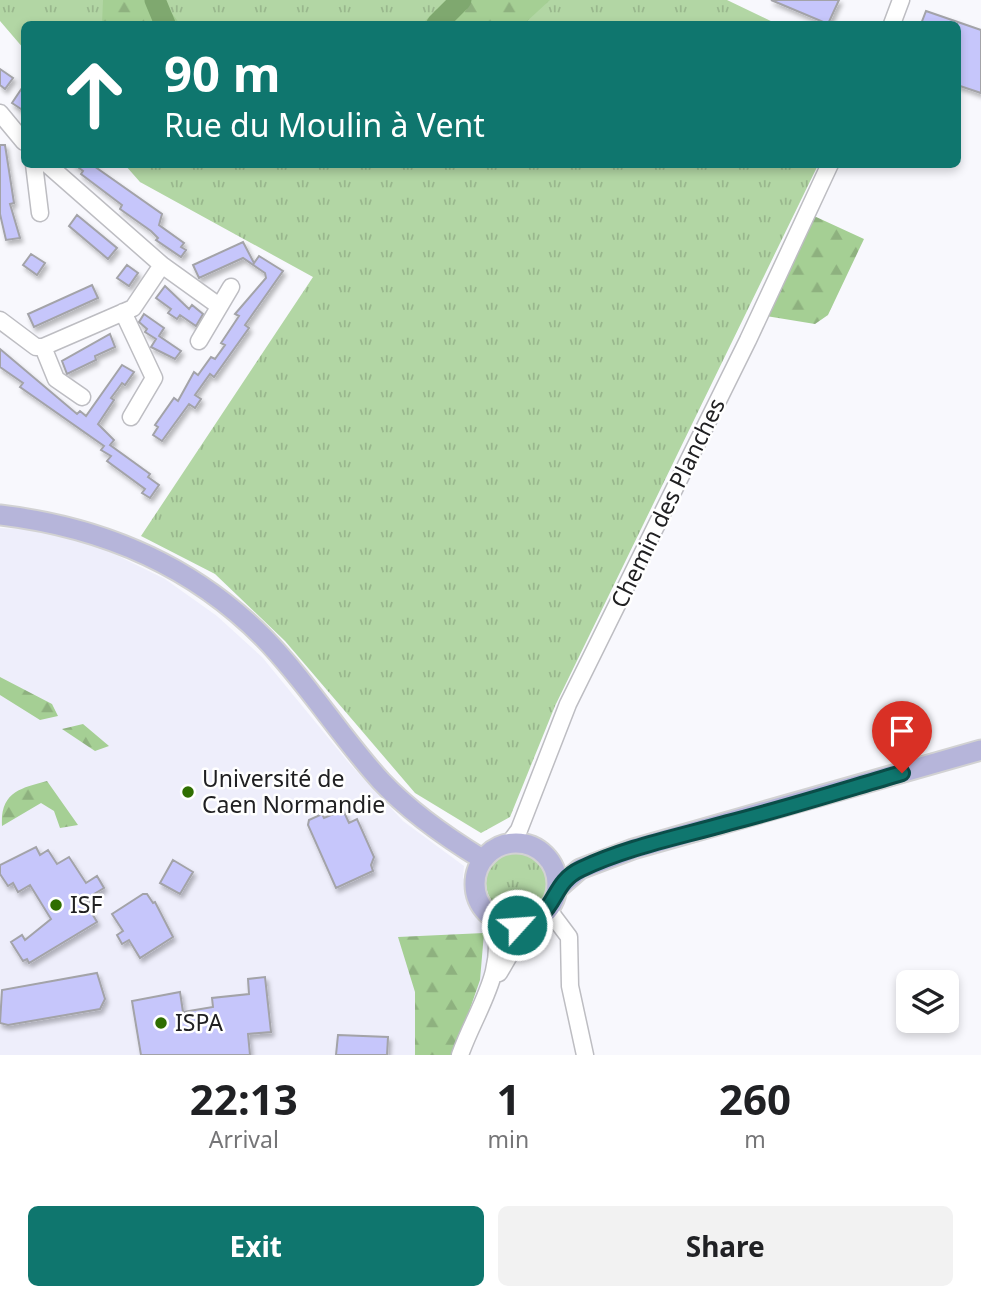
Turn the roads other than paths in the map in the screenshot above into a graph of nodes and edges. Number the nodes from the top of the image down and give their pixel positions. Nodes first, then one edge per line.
1 (901, 0) edge
2 (893, 21) edge
3 (0, 113) edge
4 (21, 138) edge
5 (34, 168) edge
6 (52, 168) edge
7 (828, 168) edge
8 (40, 213) dead end
9 (162, 265) junction
10 (231, 286) dead end
11 (219, 306) junction
12 (123, 312) junction
13 (0, 320) edge
14 (199, 341) dead end
15 (43, 347) junction
16 (82, 397) dead end
17 (131, 416) dead end
18 (0, 515) edge
19 (981, 750) edge
20 (510, 842) junction
21 (633, 849) junction
22 (547, 856) junction
23 (482, 859) junction
24 (557, 889) junction
25 (548, 909) junction
26 (494, 919) junction
27 (528, 923) junction
28 (489, 990) junction
29 (460, 1055) edge
30 (585, 1055) edge

1 - 2 street
3 - 4 street
5 - 8 street
6 - 9 street
7 - 20 street, Chemin des Planches
9 - 11 street
9 - 12 street
10 - 11 street
11 - 14 street
12 - 15 street
12 - 17 street
13 - 15 street
15 - 16 street
18 - 23 main road
19 - 21 main road
20 - 22 main road
20 - 23 main road
21 - 22 main road
21 - 24 main road
22 - 24 main road
23 - 26 main road
24 - 25 main road
25 - 27 main road
25 - 30 street
26 - 27 main road
26 - 28 street
27 - 28 street
28 - 29 street

